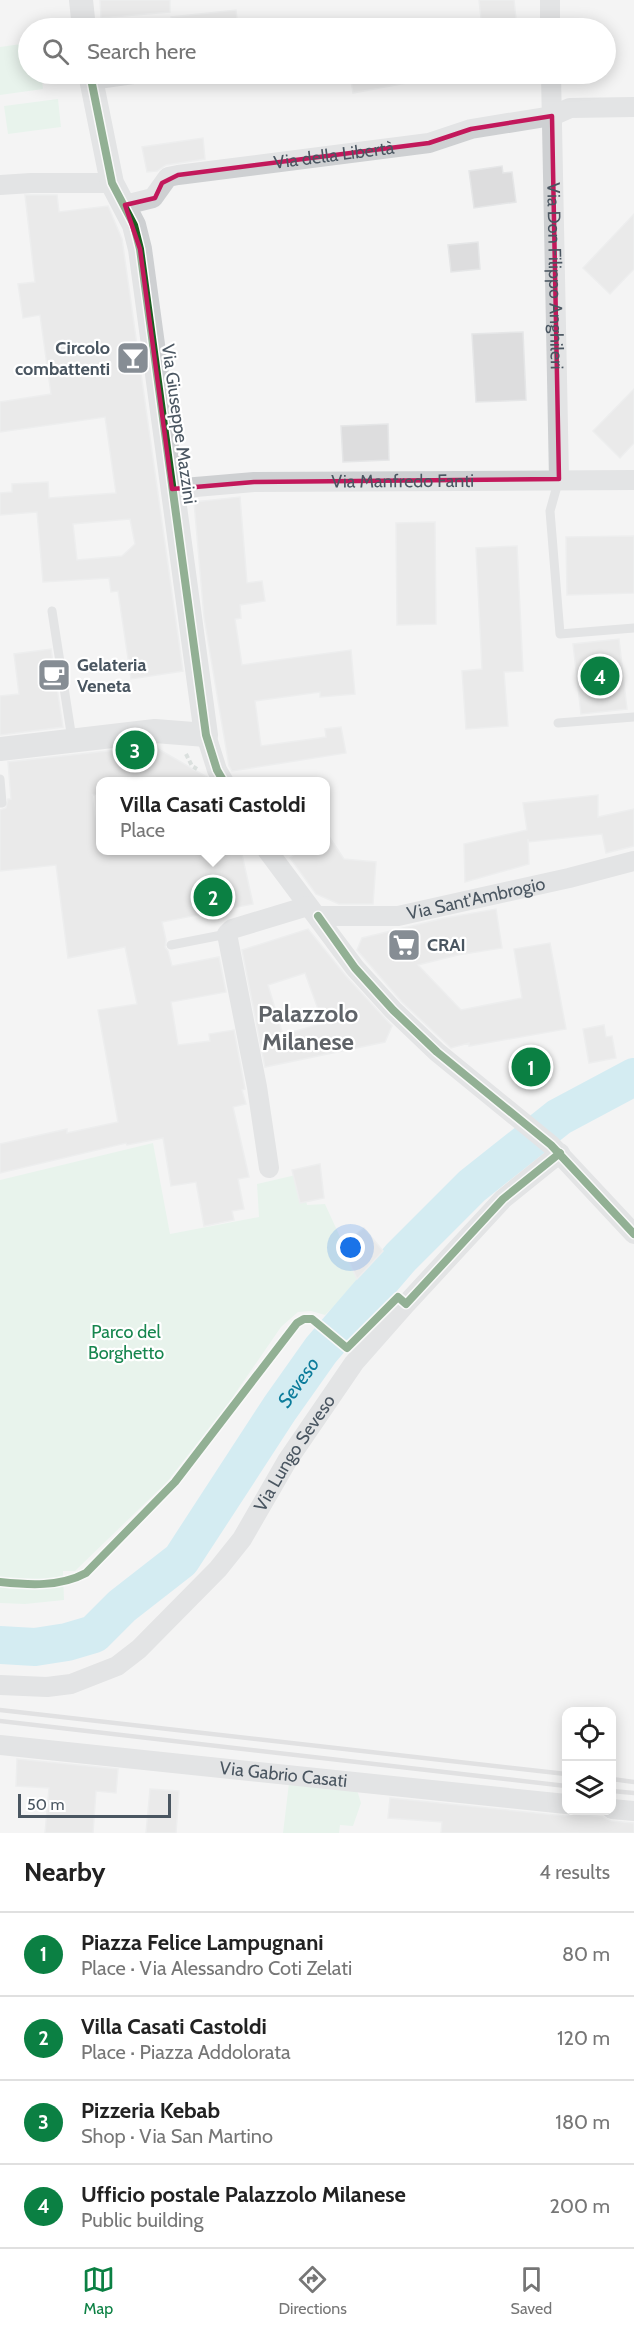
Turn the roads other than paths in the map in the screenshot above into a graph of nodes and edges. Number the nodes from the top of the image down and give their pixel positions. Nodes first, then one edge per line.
1 (81, 0) edge
2 (550, 0) edge
3 (83, 18) edge
4 (550, 18) edge
5 (92, 84) edge
6 (551, 84) edge
7 (634, 106) edge
8 (552, 116) junction
9 (112, 183) junction
10 (0, 185) edge
11 (125, 205) junction
12 (559, 479) junction
13 (634, 480) edge
14 (172, 489) junction
15 (52, 611) dead end
16 (634, 628) edge
17 (634, 717) edge
18 (558, 723) dead end
19 (206, 735) junction
20 (72, 740) junction
21 (0, 749) edge
22 (221, 777) edge
23 (0, 779) edge
24 (0, 803) edge
25 (271, 855) edge
26 (634, 861) edge
27 (313, 911) junction
28 (230, 931) junction
29 (171, 945) dead end
30 (555, 1149) junction
31 (269, 1168) dead end
32 (634, 1234) edge
33 (0, 1685) edge
34 (0, 1745) edge
35 (562, 1803) edge
36 (616, 1809) edge
37 (634, 1811) edge

1 - 3 street
2 - 4 street
5 - 9 street, Via Giuseppe Mazzini
6 - 8 street, Via Don Filippo Anghileri
7 - 8 street, Via della Libertà
8 - 11 street, Via della Libertà
8 - 12 street, Via Don Filippo Anghileri
9 - 10 street
9 - 11 street, Via Giuseppe Mazzini
11 - 14 street, Via Giuseppe Mazzini
12 - 13 street, Via Manfredo Fanti
12 - 14 street, Via Manfredo Fanti
12 - 16 lane
14 - 19 street, Via Giuseppe Mazzini
15 - 20 lane
17 - 18 lane
19 - 20 street
19 - 22 street, Via Giuseppe Mazzini
20 - 21 street
23 - 24 lane
25 - 27 street
26 - 27 street, Via Sant'Ambrogio
27 - 28 street
27 - 30 street
28 - 29 lane
28 - 31 street
30 - 32 street
30 - 33 street, Via Lungo Seveso
34 - 35 street, Via Gabrio Casati
36 - 37 street

